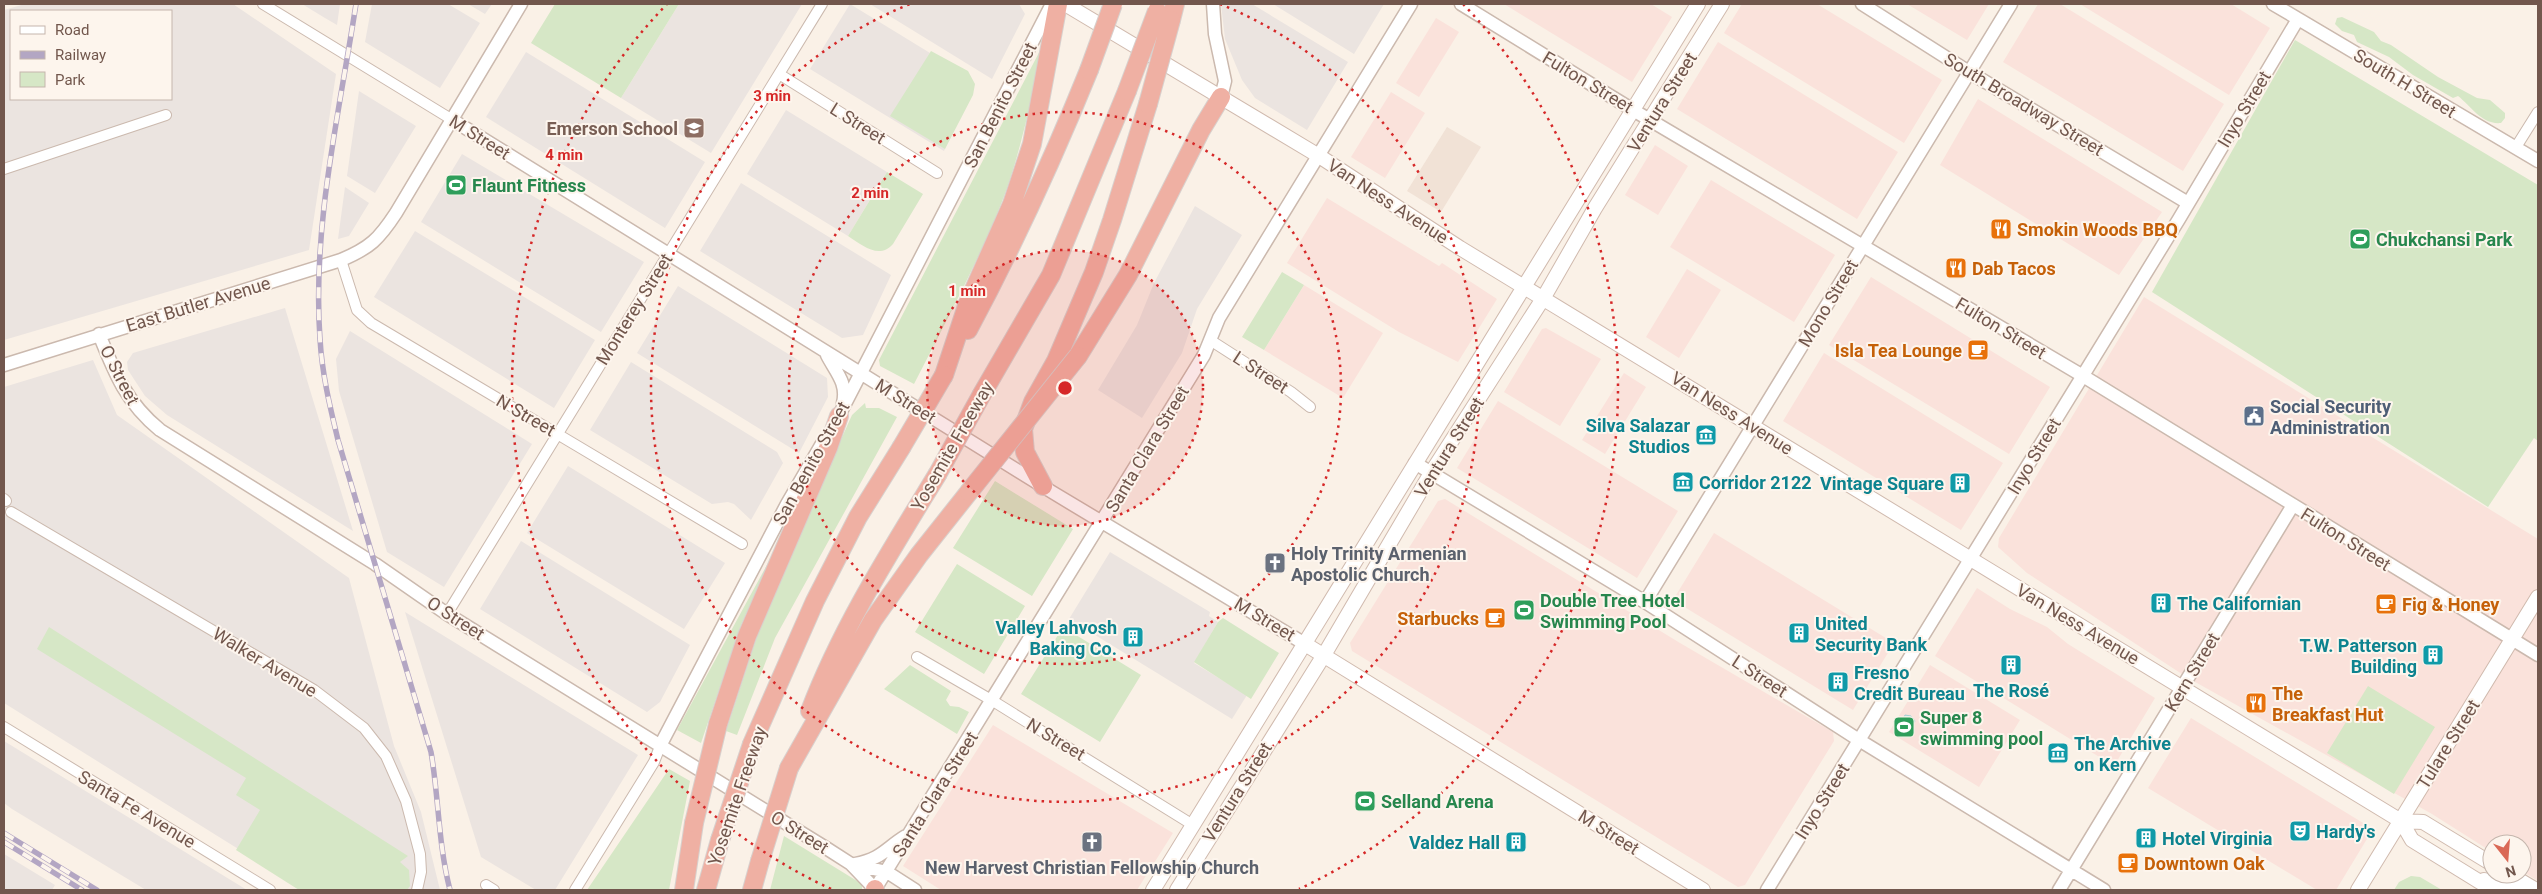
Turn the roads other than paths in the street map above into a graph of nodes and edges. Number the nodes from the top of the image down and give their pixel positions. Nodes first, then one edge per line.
1 (262, 4) edge
2 (521, 4) edge
3 (822, 4) edge
4 (1052, 4) edge
5 (1058, 4) edge
6 (1065, 4) edge
7 (1112, 4) edge
8 (1213, 4) edge
9 (1411, 4) edge
10 (1461, 4) edge
11 (1698, 4) edge
12 (1722, 4) edge
13 (1862, 4) edge
14 (2011, 4) edge
15 (2272, 4) edge
16 (1166, 10) edge
17 (2298, 19) junction
18 (1969, 72) junction
19 (779, 74) junction
20 (1221, 97) junction
21 (1634, 110) junction
22 (2538, 112) edge
23 (166, 116) dead end
24 (451, 119) junction
25 (1652, 119) junction
26 (2516, 147) junction
27 (1320, 156) junction
28 (2538, 161) edge
29 (4, 169) edge
30 (937, 174) dead end
31 (2188, 203) junction
32 (1863, 246) junction
33 (668, 254) junction
34 (341, 260) junction
35 (1524, 287) junction
36 (1544, 298) junction
37 (99, 334) junction
38 (1210, 340) junction
39 (824, 351) junction
40 (4, 365) edge
41 (860, 372) junction
42 (944, 375) junction
43 (2083, 376) junction
44 (1310, 407) dead end
45 (839, 416) junction
46 (1753, 426) junction
47 (558, 434) junction
48 (1415, 463) junction
49 (1431, 473) junction
50 (1043, 486) junction
51 (2293, 506) junction
52 (11, 512) dead end
53 (1103, 522) junction
54 (742, 544) dead end
55 (1970, 558) junction
56 (2538, 597) edge
57 (1645, 602) junction
58 (447, 614) junction
59 (2512, 639) junction
60 (1305, 644) junction
61 (1324, 655) junction
62 (2538, 655) edge
63 (917, 657) dead end
64 (2182, 688) junction
65 (993, 700) junction
66 (4, 727) edge
67 (1859, 740) junction
68 (661, 744) junction
69 (788, 768) junction
70 (2401, 821) junction
71 (1193, 824) junction
72 (906, 836) junction
73 (2482, 858) edge
74 (851, 864) junction
75 (2072, 870) junction
76 (887, 872) junction
77 (2469, 875) junction
78 (270, 890) edge
79 (417, 890) edge
80 (575, 890) edge
81 (684, 890) edge
82 (706, 890) edge
83 (752, 890) edge
84 (875, 890) edge
85 (916, 890) edge
86 (1154, 890) edge
87 (1177, 890) edge
88 (1703, 890) edge
89 (1767, 890) edge
90 (2059, 890) edge
91 (2104, 890) edge
92 (2358, 890) edge
93 (2493, 890) edge
94 (2514, 890) edge

1 - 24 street, M Street
2 - 24 street, East Butler Avenue
3 - 19 street, Monterey Street
4 - 41 street, San Benito Street
5 - 42 highway
6 - 20 main road, Van Ness Avenue
7 - 42 highway, Yosemite Freeway, bridge
8 - 20 street
9 - 27 street, Santa Clara Street
10 - 21 street, Fulton Street
11 - 21 main road, Ventura Street
12 - 25 main road, Ventura Street
13 - 18 street, South Broadway Street
14 - 18 street, Mono Street
15 - 17 street, South H Street
16 - 50 highway, bridge
16 - 69 highway, Yosemite Freeway, bridge
17 - 26 street, South H Street
17 - 31 street, Inyo Street
18 - 31 street, South Broadway Street
18 - 32 street, Mono Street
19 - 30 street, L Street
19 - 33 street, Monterey Street
20 - 27 main road, Van Ness Avenue
20 - 69 highway, bridge
21 - 25 street, Fulton Street
21 - 35 main road, Ventura Street
22 - 26 street
23 - 29 street
24 - 33 street, M Street
24 - 34 street, East Butler Avenue
25 - 32 street, Fulton Street
25 - 36 main road, Ventura Street
26 - 28 street, South H Street
27 - 35 main road, Van Ness Avenue
27 - 38 street, Santa Clara Street
31 - 43 street, Inyo Street
32 - 43 street, Fulton Street
32 - 46 street, Mono Street
33 - 39 street, M Street
33 - 47 street, Monterey Street
34 - 37 street, East Butler Avenue
34 - 47 street, N Street
35 - 36 main road, Van Ness Avenue
35 - 48 main road, Ventura Street
36 - 46 main road, Van Ness Avenue
36 - 49 main road, Ventura Street
37 - 40 street, East Butler Avenue
37 - 58 street, O Street
38 - 44 street, L Street
38 - 53 street, Santa Clara Street
39 - 41 street, M Street
39 - 45 street, M Street
41 - 45 street, San Benito Street
41 - 50 street, M Street
42 - 82 highway, Yosemite Freeway, bridge
43 - 51 street, Fulton Street
43 - 55 street, Inyo Street
45 - 68 street, San Benito Street
45 - 81 highway, bridge
46 - 55 main road, Van Ness Avenue
46 - 57 street, Mono Street
47 - 54 street, N Street
47 - 58 street, Monterey Street
48 - 49 street, L Street
48 - 60 main road, Ventura Street
49 - 57 street, L Street
49 - 61 main road, Ventura Street
50 - 53 street, M Street
51 - 59 street, Fulton Street
51 - 64 street, Kern Street
52 - 79 street, Walker Avenue
53 - 60 street, M Street
53 - 65 street, Santa Clara Street
55 - 64 main road, Van Ness Avenue
55 - 67 street, Inyo Street
56 - 59 main road, Tulare Street
57 - 67 street, L Street
58 - 68 street, O Street
59 - 62 street, Fulton Street
59 - 70 main road, Tulare Street
60 - 61 main road, M Street
60 - 71 main road, Ventura Street
61 - 87 main road, Ventura Street
61 - 88 main road, M Street
63 - 65 street, N Street
64 - 70 main road, Van Ness Avenue
64 - 75 street, Kern Street
65 - 71 street, N Street
65 - 72 street, Santa Clara Street
66 - 78 street, Santa Fe Avenue
67 - 75 street, L Street
67 - 89 street, Inyo Street
68 - 74 street, O Street
68 - 80 street, San Benito Street
69 - 83 highway, Yosemite Freeway, bridge
70 - 73 main road, Van Ness Avenue
70 - 77 main road, Van Ness Avenue
70 - 92 main road, Tulare Street
71 - 86 main road, Ventura Street
72 - 74 street
72 - 76 street, Santa Clara Street
74 - 76 street, O Street
74 - 84 street, O Street
75 - 90 street, Kern Street
75 - 91 street, L Street
76 - 84 street, Santa Clara Street
76 - 85 street, O Street
77 - 93 main road, Van Ness Avenue
77 - 94 main road

